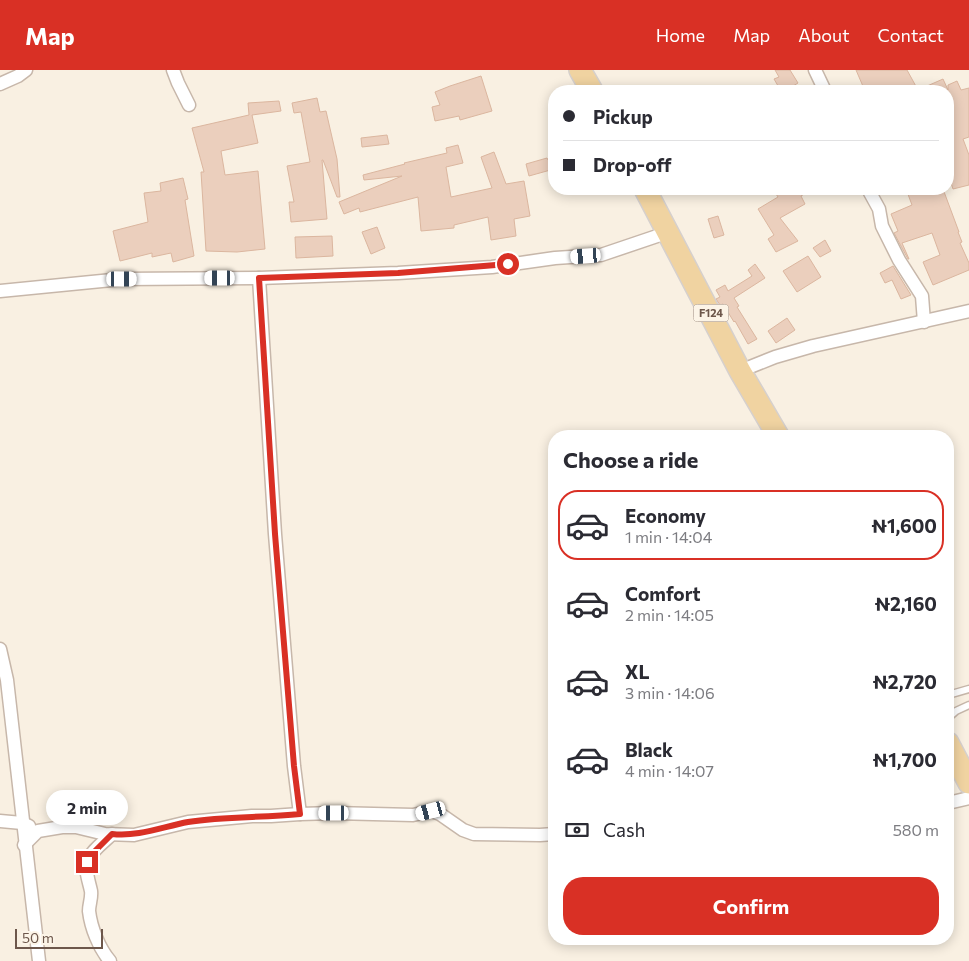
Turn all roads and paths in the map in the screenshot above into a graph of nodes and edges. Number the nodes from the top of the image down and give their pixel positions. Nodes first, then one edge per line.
1 (26, 70) edge
2 (173, 70) edge
3 (580, 70) edge
4 (815, 70) edge
5 (0, 84) edge
6 (589, 85) edge
7 (822, 85) edge
8 (189, 104) dead end
9 (648, 195) edge
10 (871, 195) edge
11 (669, 232) junction
12 (259, 278) junction
13 (0, 291) edge
14 (969, 311) edge
15 (924, 322) junction
16 (740, 370) junction
17 (775, 430) edge
18 (0, 649) edge
19 (969, 689) edge
20 (954, 693) edge
21 (969, 705) edge
22 (954, 713) edge
23 (954, 754) edge
24 (969, 783) edge
25 (969, 798) edge
26 (954, 801) edge
27 (300, 814) junction
28 (0, 821) edge
29 (22, 823) junction
30 (38, 831) junction
31 (112, 834) junction
32 (548, 835) edge
33 (24, 845) junction
34 (39, 961) edge
35 (110, 961) edge

1 - 5 street
2 - 8 street
3 - 6 main road
4 - 7 street
9 - 11 main road, F124
10 - 15 street
11 - 12 street
11 - 16 main road, F124
12 - 13 street
12 - 27 street
14 - 15 street
15 - 16 street
16 - 17 main road, F124
18 - 29 street
19 - 20 lane
21 - 22 lane
23 - 24 main road
25 - 26 street
27 - 31 street
27 - 32 street
28 - 29 street
29 - 30 street
29 - 33 street
30 - 31 street
30 - 33 street
31 - 35 street
33 - 34 street

